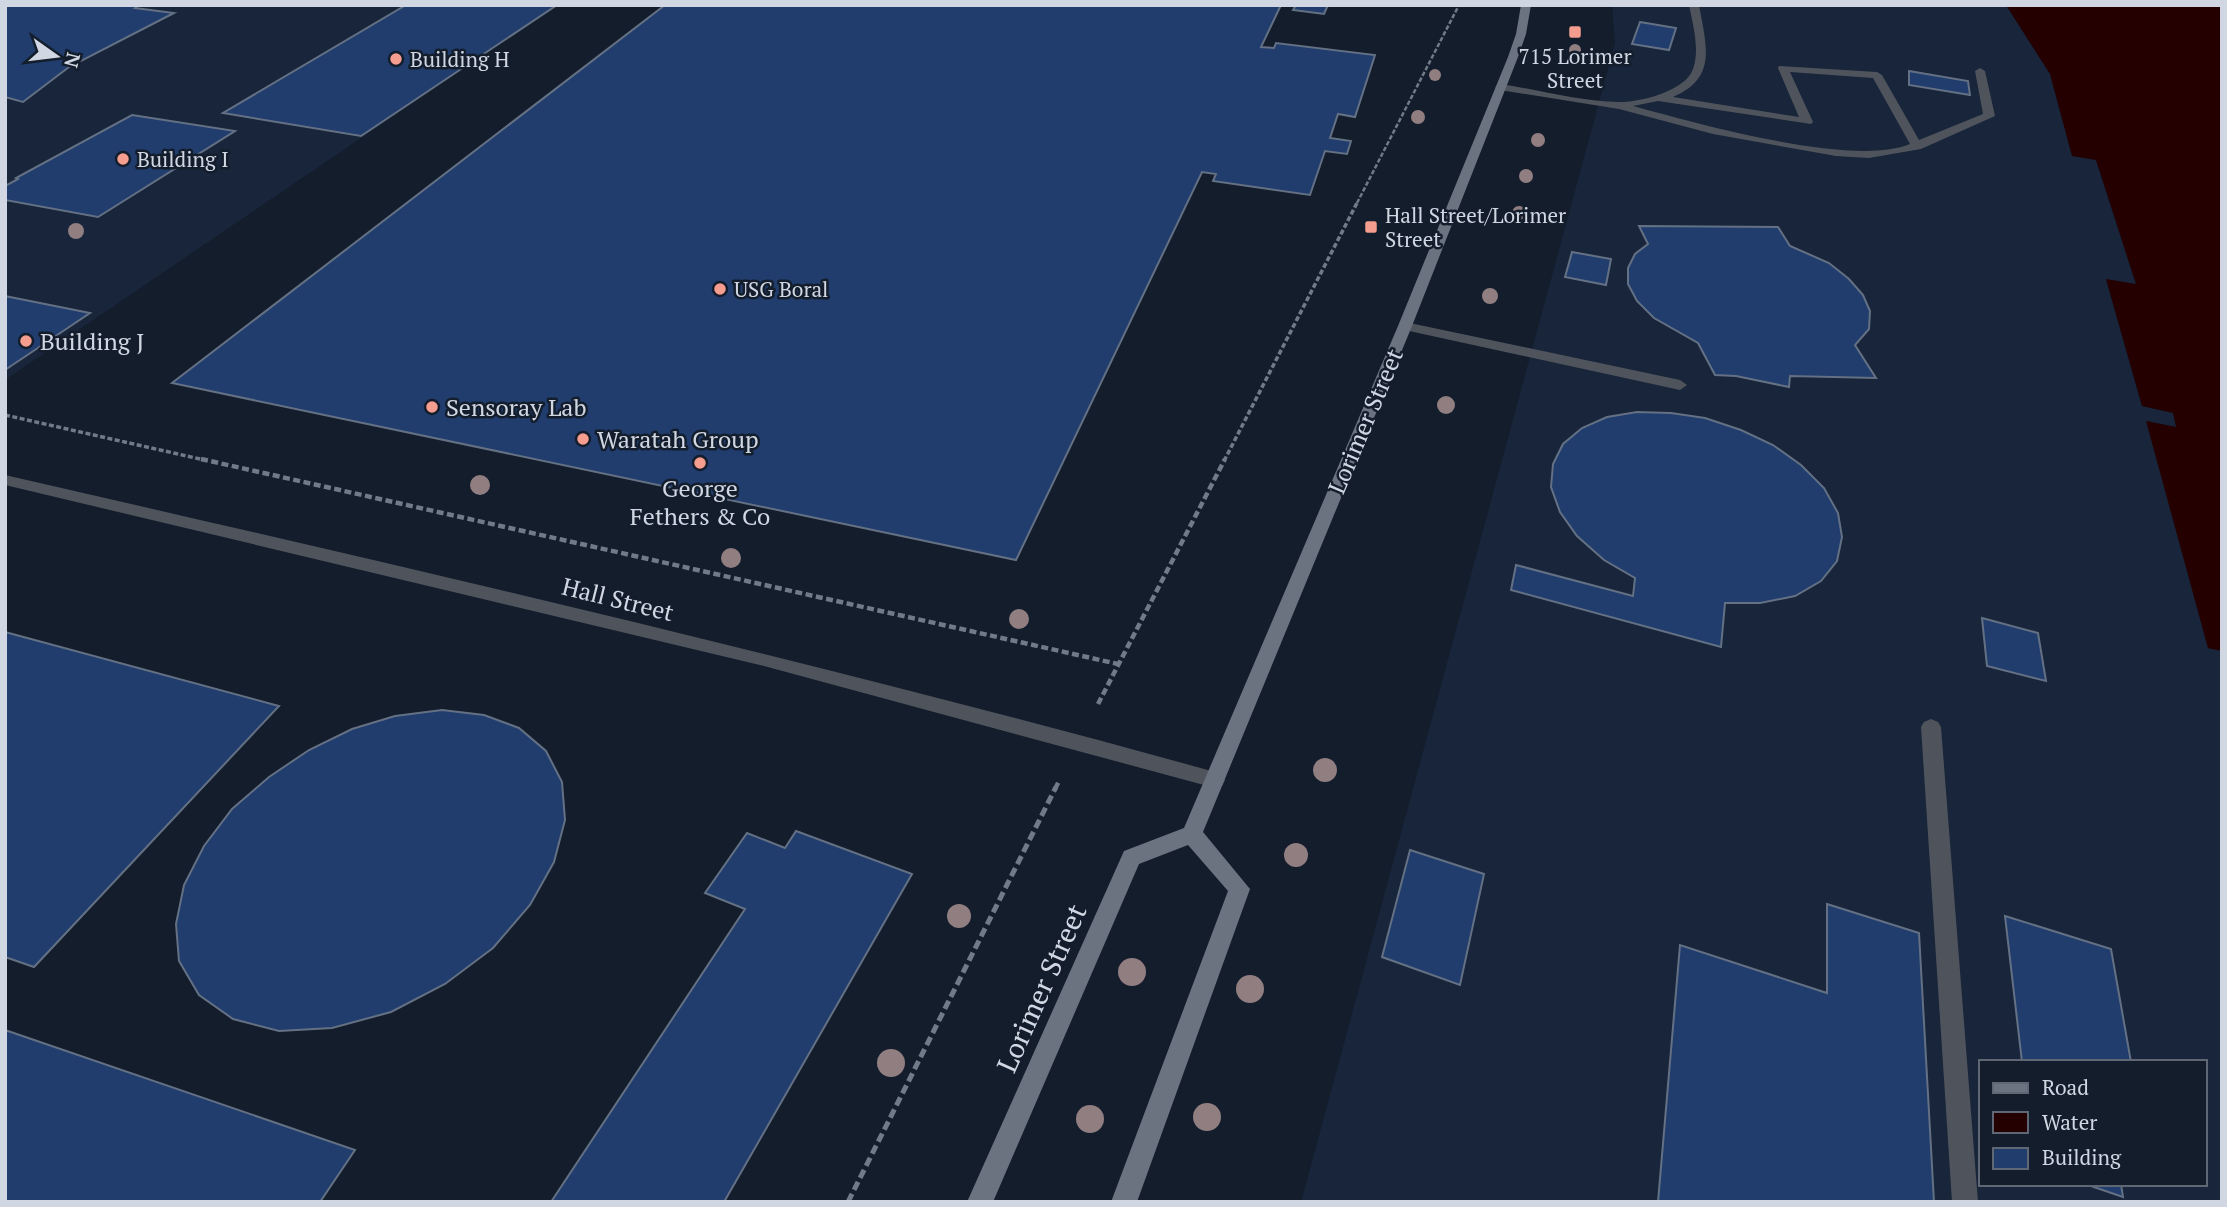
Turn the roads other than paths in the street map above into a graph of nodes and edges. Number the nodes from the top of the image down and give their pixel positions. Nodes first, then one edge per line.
1 (1526, 5) edge
2 (1695, 5) edge
3 (1980, 71) dead end
4 (1500, 87) junction
5 (1661, 98) junction
6 (1620, 106) junction
7 (1917, 147) junction
8 (1405, 326) junction
9 (1680, 385) dead end
10 (5, 480) edge
11 (1931, 727) dead end
12 (1215, 780) junction
13 (1192, 834) junction
14 (980, 1202) edge
15 (1124, 1202) edge
16 (1965, 1202) edge

1 - 4 main road, Lorimer Street
2 - 5 street
3 - 7 street
4 - 6 street
4 - 8 main road, Lorimer Street
5 - 6 street
5 - 7 street
6 - 7 street
8 - 9 street
8 - 12 main road, Lorimer Street
10 - 12 street, Hall Street
11 - 16 street
12 - 13 main road, Lorimer Street
13 - 14 main road, Lorimer Street
13 - 15 main road

